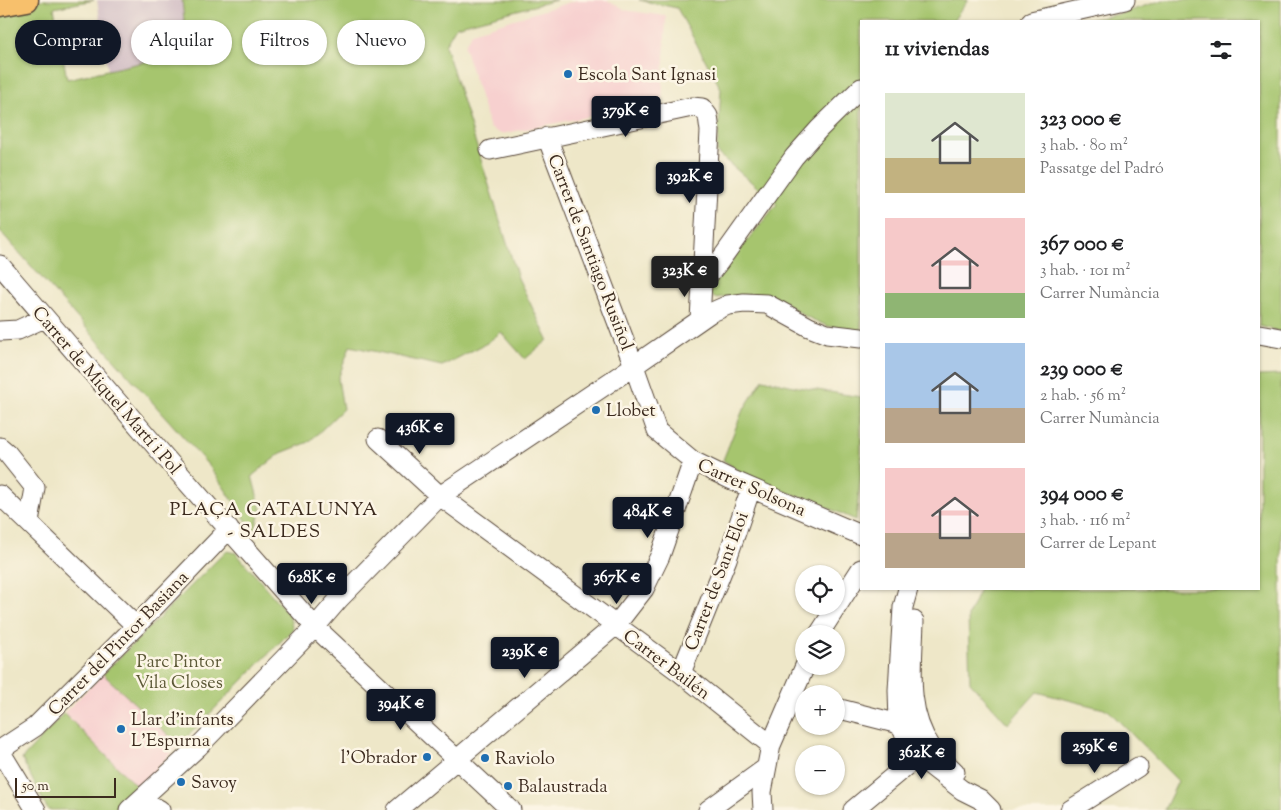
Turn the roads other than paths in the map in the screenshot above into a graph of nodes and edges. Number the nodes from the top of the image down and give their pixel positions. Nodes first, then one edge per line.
1 (27, 0) edge
2 (1125, 0) edge
3 (0, 5) edge
4 (1035, 20) edge
5 (860, 89) edge
6 (547, 138) junction
7 (490, 150) dead end
8 (0, 265) edge
9 (703, 279) junction
10 (705, 316) junction
11 (44, 318) junction
12 (0, 331) edge
13 (1260, 334) edge
14 (860, 338) edge
15 (1281, 338) edge
16 (634, 366) junction
17 (378, 439) dead end
18 (0, 447) edge
19 (693, 461) junction
20 (751, 488) junction
21 (0, 495) edge
22 (440, 496) junction
23 (29, 522) junction
24 (229, 529) junction
25 (860, 535) edge
26 (860, 571) edge
27 (908, 590) edge
28 (919, 590) edge
29 (616, 625) junction
30 (825, 625) edge
31 (136, 626) junction
32 (315, 627) junction
33 (681, 673) junction
34 (795, 704) edge
35 (845, 710) edge
36 (899, 724) junction
37 (771, 745) junction
38 (0, 750) edge
39 (918, 756) junction
40 (456, 759) junction
41 (1138, 766) dead end
42 (766, 768) junction
43 (985, 804) edge
44 (136, 805) edge
45 (36, 810) edge
46 (160, 810) edge
47 (397, 810) edge
48 (511, 810) edge
49 (708, 810) edge
50 (763, 810) edge
51 (853, 810) edge
52 (1070, 810) edge

1 - 3 main road
2 - 4 street
5 - 9 street
6 - 7 street
6 - 9 street
6 - 16 street, Carrer de Santiago Rusiñol
8 - 11 street, Carrer de Miquel Martí i Pol
9 - 10 street
10 - 14 street
10 - 16 street
11 - 12 street
11 - 24 street, Carrer de Miquel Martí i Pol
13 - 15 street
16 - 19 street, Carrer Solsona
16 - 22 street
17 - 22 street, Carrer Bailén
18 - 23 street
19 - 20 street, Carrer Solsona
19 - 29 street
20 - 25 street, Carrer Solsona
20 - 33 street, Carrer de Sant Eloi
21 - 23 street
22 - 29 street, Carrer Bailén
22 - 32 street
23 - 31 street
24 - 31 street, Carrer del Pintor Basiana
24 - 32 street, Carrer de Miquel Martí i Pol
26 - 30 street
27 - 36 street
28 - 43 street
29 - 33 street, Carrer Bailén
29 - 40 street
31 - 38 street, Carrer del Pintor Basiana
32 - 40 street, Carrer de Miquel Martí i Pol
32 - 44 street
33 - 37 street, Carrer Bailén
34 - 37 street
35 - 36 street
36 - 39 street
37 - 42 street
38 - 45 street
39 - 43 street
39 - 51 street
40 - 47 street
40 - 48 street, Carrer de Miquel Martí i Pol
41 - 52 street
42 - 49 street
42 - 50 street
44 - 46 street

